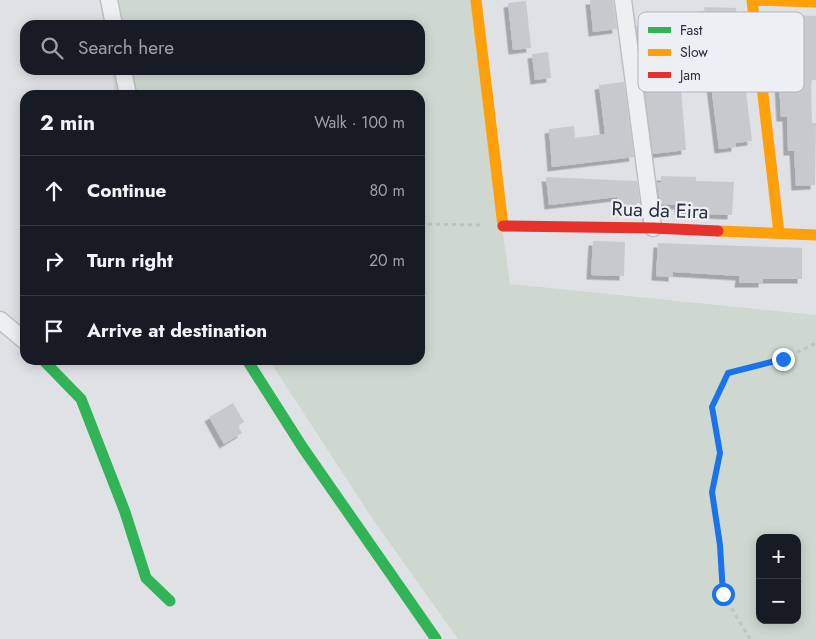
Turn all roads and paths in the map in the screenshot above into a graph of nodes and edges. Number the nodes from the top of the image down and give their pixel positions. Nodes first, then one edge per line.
1 (109, 0) edge
2 (476, 0) edge
3 (624, 0) edge
4 (752, 0) edge
5 (816, 2) edge
6 (113, 20) edge
7 (124, 75) edge
8 (127, 90) edge
9 (763, 92) edge
10 (425, 224) edge
11 (503, 226) junction
12 (653, 228) junction
13 (779, 233) junction
14 (816, 235) edge
15 (0, 320) edge
16 (20, 337) edge
17 (816, 343) edge
18 (49, 365) edge
19 (250, 365) edge
20 (170, 601) dead end
21 (436, 639) edge
22 (750, 639) edge

1 - 6 street
2 - 11 street
3 - 12 street
4 - 5 street
7 - 8 street
9 - 13 street
10 - 11 path
11 - 12 street, Rua da Eira
12 - 13 street, Rua da Eira
13 - 14 street, Rua da Eira
15 - 16 street
17 - 22 path
18 - 20 street
19 - 21 street

